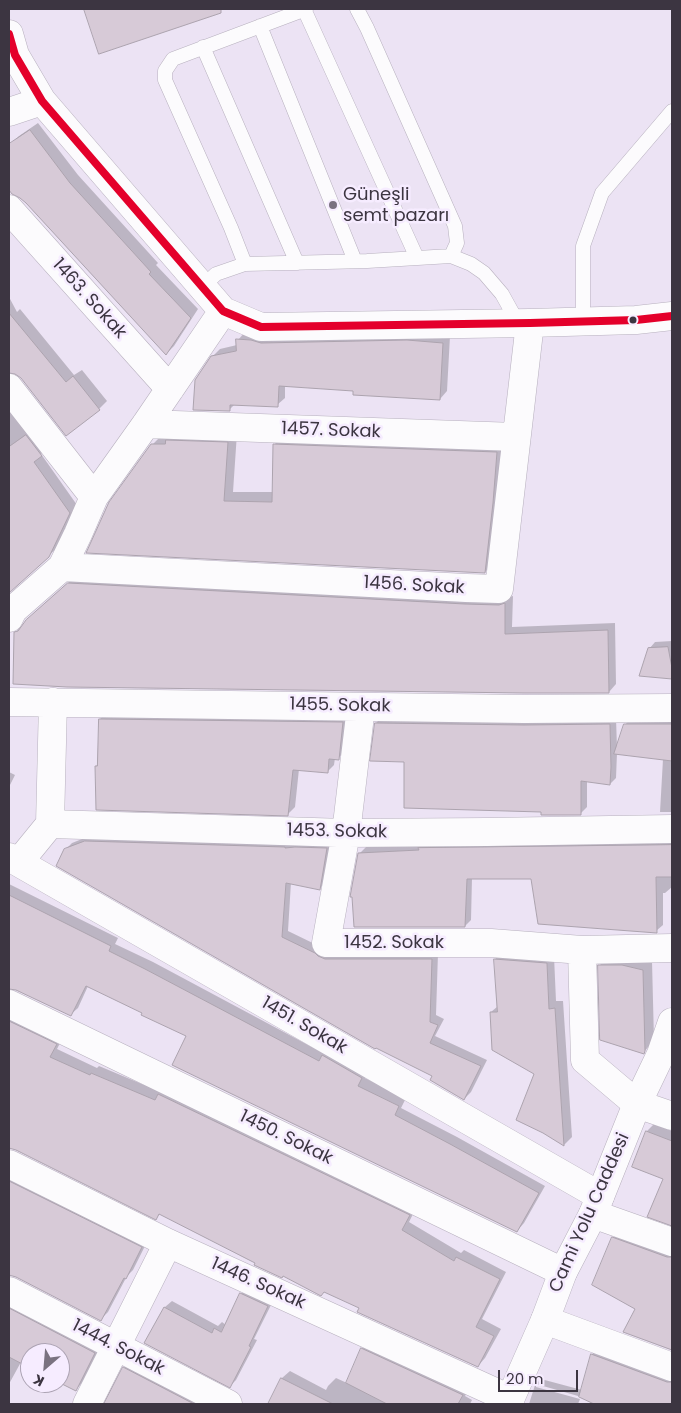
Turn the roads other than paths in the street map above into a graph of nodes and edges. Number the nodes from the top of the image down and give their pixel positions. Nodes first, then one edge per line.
1 (305, 9) edge
2 (357, 9) edge
3 (260, 26) junction
4 (11, 47) edge
5 (204, 47) junction
6 (42, 101) junction
7 (672, 111) edge
8 (9, 112) edge
9 (9, 209) edge
10 (451, 256) junction
11 (417, 258) junction
12 (355, 261) junction
13 (297, 263) junction
14 (245, 264) junction
15 (202, 287) junction
16 (223, 311) junction
17 (672, 316) edge
18 (583, 321) junction
19 (524, 323) junction
20 (9, 388) edge
21 (170, 389) junction
22 (146, 424) junction
23 (516, 437) junction
24 (94, 497) junction
25 (62, 567) junction
26 (9, 618) edge
27 (9, 702) edge
28 (53, 702) junction
29 (361, 707) junction
30 (672, 708) edge
31 (50, 824) junction
32 (672, 828) edge
33 (346, 832) junction
34 (14, 859) edge
35 (672, 948) edge
36 (582, 950) junction
37 (9, 1004) edge
38 (672, 1022) edge
39 (637, 1104) junction
40 (672, 1116) edge
41 (9, 1164) edge
42 (596, 1205) junction
43 (672, 1242) edge
44 (168, 1243) junction
45 (563, 1272) junction
46 (9, 1291) edge
47 (544, 1320) junction
48 (115, 1347) junction
49 (672, 1367) edge
50 (509, 1402) edge
51 (87, 1404) edge
52 (228, 1404) edge

1 - 3 lane
1 - 11 lane
2 - 10 lane
3 - 5 lane
3 - 12 lane
4 - 6 street
5 - 13 lane
5 - 14 lane
6 - 8 street
6 - 15 street
7 - 18 lane
9 - 21 street, 1463. Sokak
10 - 11 lane
10 - 19 lane
11 - 12 lane
12 - 13 lane
13 - 14 lane
14 - 15 lane
15 - 16 street
16 - 19 street
16 - 21 street
17 - 18 street
18 - 19 street
19 - 23 street, 1456. Sokak
20 - 24 street
21 - 22 street
22 - 23 street, 1457. Sokak
22 - 24 street
23 - 25 street, 1456. Sokak
24 - 25 street
25 - 26 street
27 - 28 street, 1455. Sokak
28 - 29 street, 1455. Sokak
28 - 31 street
29 - 30 street, 1455. Sokak
29 - 33 street, 1452. Sokak
31 - 33 street, 1453. Sokak
31 - 34 street
32 - 33 street, 1453. Sokak
33 - 36 street, 1452. Sokak
34 - 42 street, 1451. Sokak
35 - 36 street, 1452. Sokak
36 - 39 street
37 - 45 street, 1450. Sokak
38 - 39 street, Cami Yolu Caddesi
39 - 40 street
39 - 42 street, Cami Yolu Caddesi
41 - 44 street, 1446. Sokak
42 - 43 street, 1451. Sokak
42 - 45 street, Cami Yolu Caddesi
44 - 48 street
44 - 50 street, 1446. Sokak
45 - 47 street, Cami Yolu Caddesi
46 - 48 street, 1444. Sokak
47 - 49 street
47 - 50 street, Cami Yolu Caddesi
48 - 51 street
48 - 52 street, 1444. Sokak

